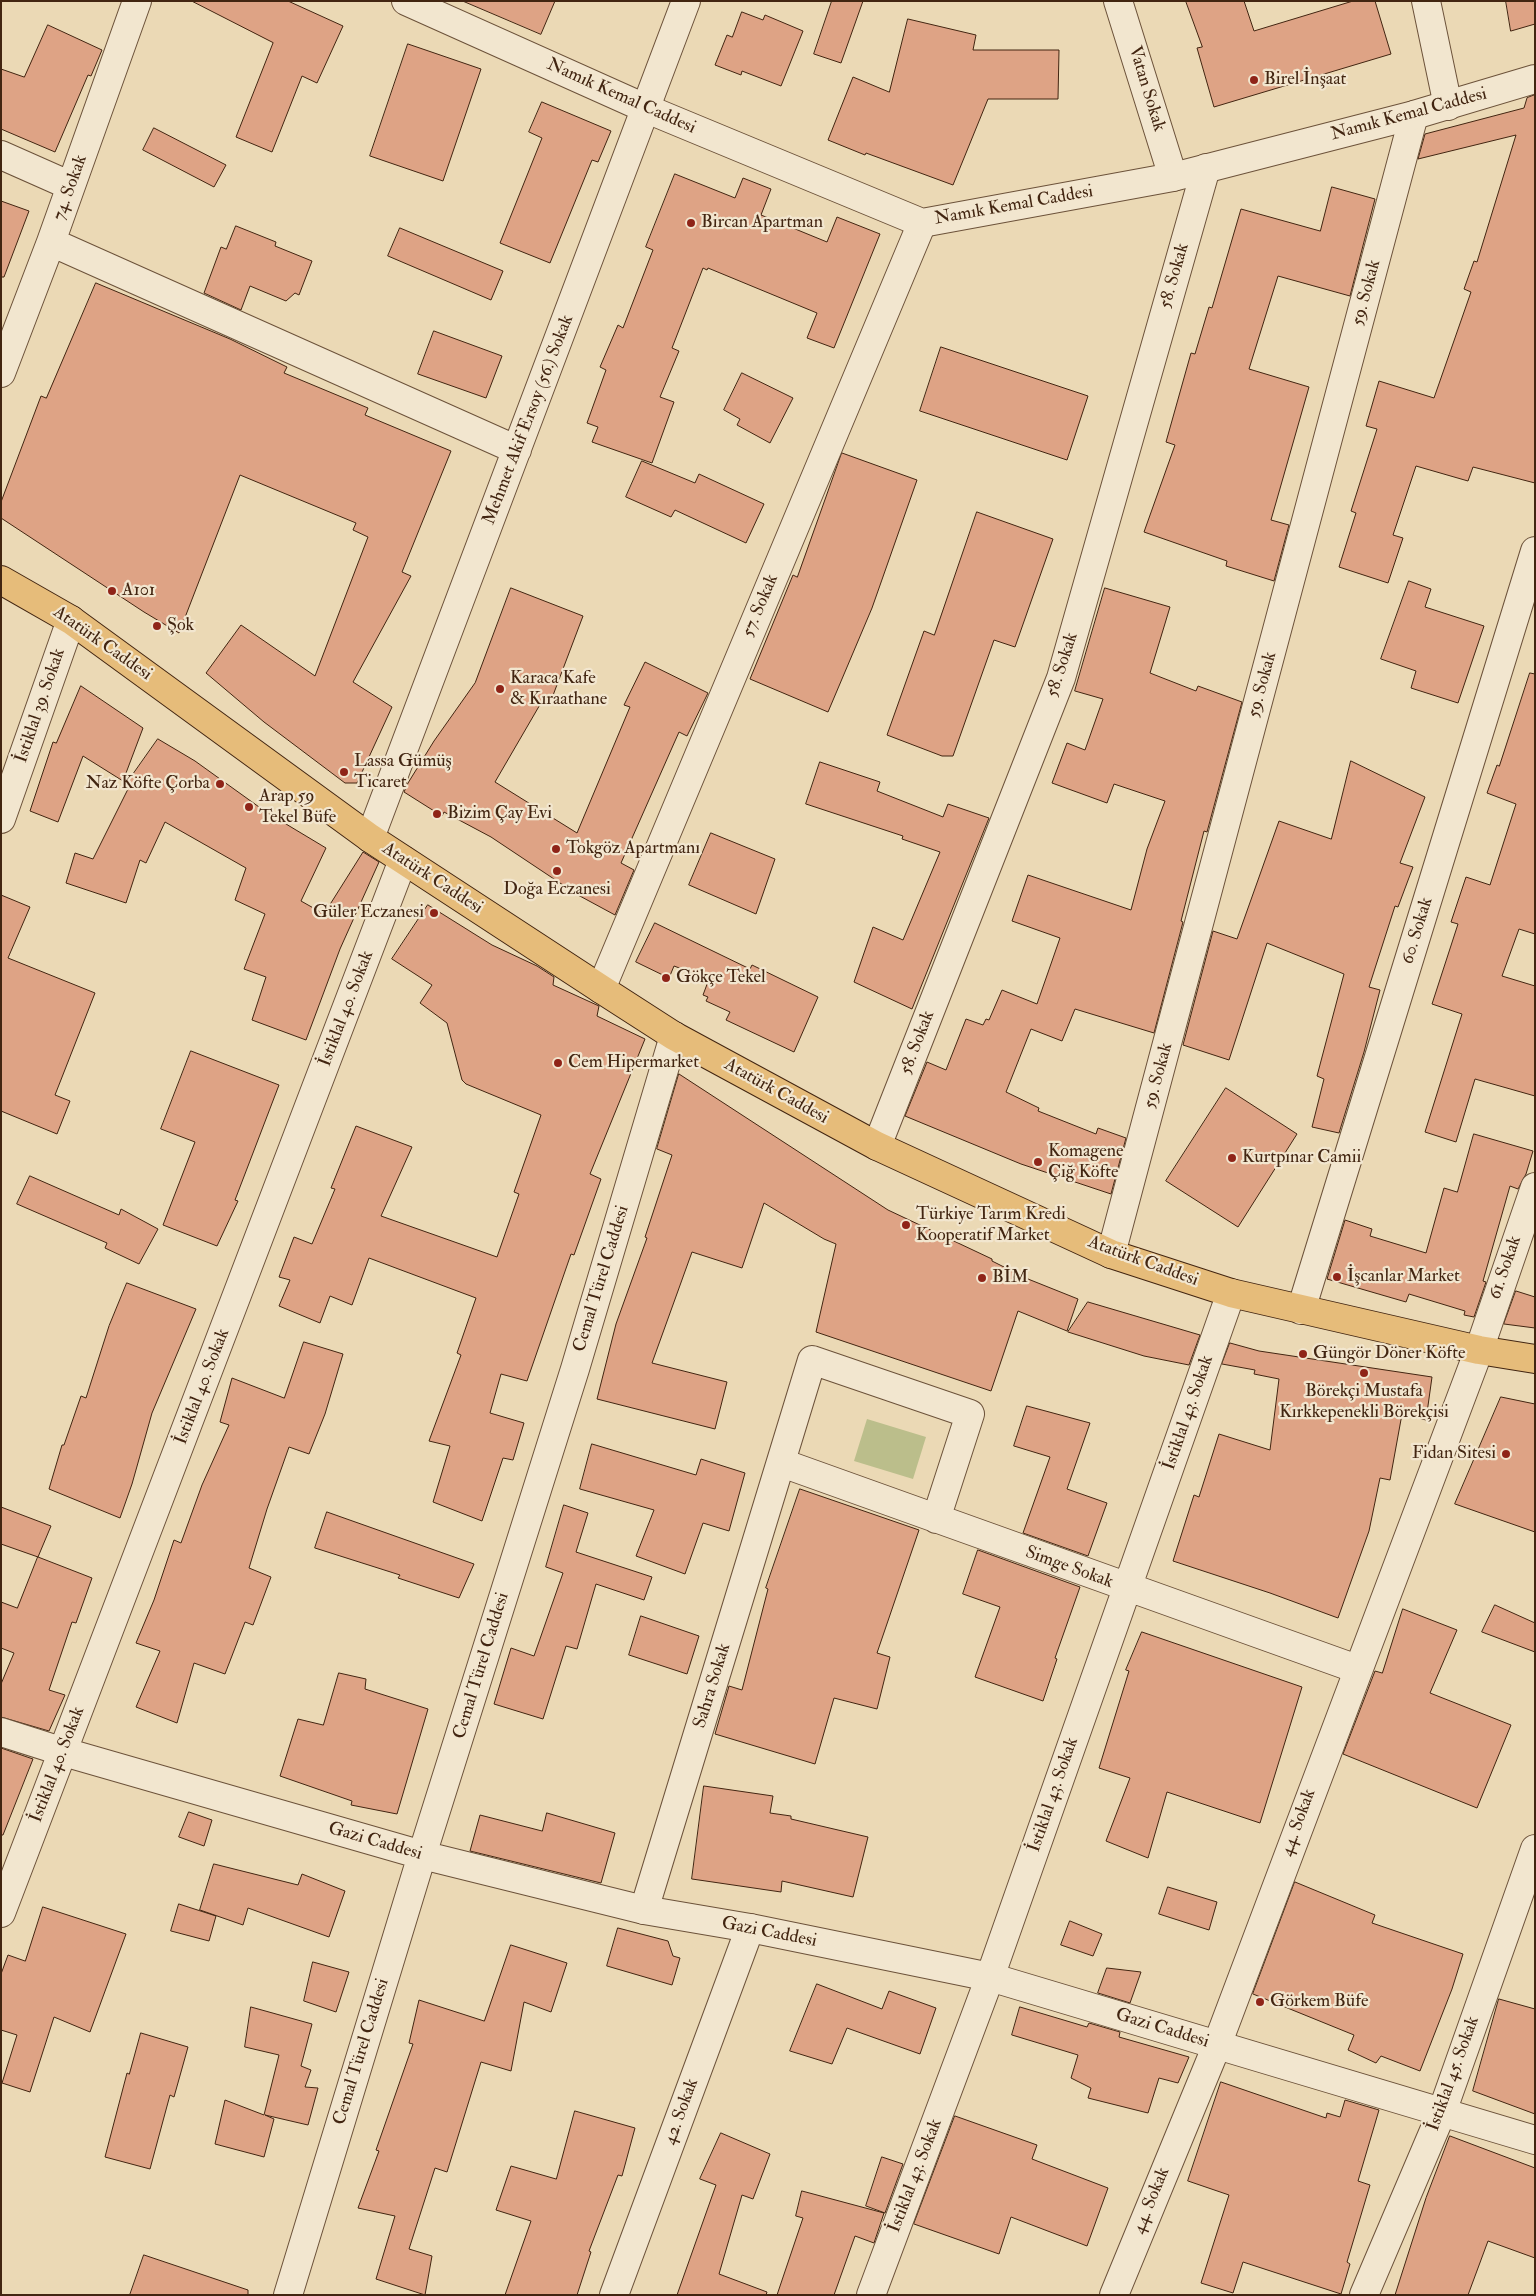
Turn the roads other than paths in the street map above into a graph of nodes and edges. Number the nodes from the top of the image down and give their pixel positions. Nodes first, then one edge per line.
1 (137, 1) edge
2 (406, 1) edge
3 (686, 1) edge
4 (1118, 1) edge
5 (1426, 1) edge
6 (1535, 79) edge
7 (1448, 106) junction
8 (647, 109) junction
9 (1414, 115) junction
10 (1, 155) edge
11 (1206, 168) junction
12 (1173, 177) junction
13 (71, 186) junction
14 (922, 223) junction
15 (51, 242) junction
16 (1, 373) edge
17 (517, 450) junction
18 (1535, 551) edge
19 (1, 580) edge
20 (70, 620) junction
21 (1, 819) edge
22 (370, 838) junction
23 (403, 860) junction
24 (600, 989) junction
25 (674, 1036) junction
26 (877, 1146) junction
27 (1535, 1187) edge
28 (1111, 1254) junction
29 (1231, 1294) junction
30 (1301, 1310) junction
31 (1479, 1350) junction
32 (1535, 1359) edge
33 (782, 1463) junction
34 (936, 1519) junction
35 (1127, 1589) junction
36 (1357, 1669) junction
37 (1, 1732) edge
38 (64, 1752) junction
39 (1535, 1849) edge
40 (422, 1856) junction
41 (644, 1910) junction
42 (1, 1913) edge
43 (750, 1928) junction
44 (990, 1977) junction
45 (1217, 2045) junction
46 (1442, 2112) junction
47 (1535, 2140) edge
48 (288, 2295) edge
49 (614, 2295) edge
50 (871, 2295) edge
51 (1114, 2295) edge
52 (1364, 2295) edge

1 - 13 street, 74. Sokak
2 - 8 street, Namık Kemal Caddesi
3 - 8 street, Mehmet Akif Ersoy (56.) Sokak
4 - 12 street, Vatan Sokak
5 - 7 street
6 - 7 street, Namık Kemal Caddesi
7 - 9 street, Namık Kemal Caddesi
8 - 14 street, Namık Kemal Caddesi
8 - 17 street, Mehmet Akif Ersoy (56.) Sokak
9 - 11 street, Namık Kemal Caddesi
9 - 28 street, 59. Sokak
10 - 13 street
11 - 12 street, Namık Kemal Caddesi
11 - 26 street, 58. Sokak
12 - 14 street, Namık Kemal Caddesi
13 - 15 street, 74. Sokak
14 - 24 street, 57. Sokak
15 - 16 street, 74. Sokak
15 - 17 street
17 - 22 street, Mehmet Akif Ersoy (56.) Sokak
18 - 30 street, 60. Sokak
19 - 20 main road, Atatürk Caddesi
20 - 21 street, İstiklal 39. Sokak
20 - 22 main road, Atatürk Caddesi
22 - 23 main road, Atatürk Caddesi
23 - 24 main road, Atatürk Caddesi
23 - 38 street, İstiklal 40. Sokak
24 - 25 main road, Atatürk Caddesi
25 - 26 main road, Atatürk Caddesi
25 - 40 street, Cemal Türel Caddesi
26 - 28 main road, Atatürk Caddesi
27 - 31 street, 61. Sokak
28 - 29 main road, Atatürk Caddesi
29 - 30 main road, Atatürk Caddesi
29 - 35 street, İstiklal 43. Sokak
30 - 31 main road, Atatürk Caddesi
31 - 32 main road, Atatürk Caddesi
31 - 36 street, 44. Sokak
33 - 34 street, Simge Sokak
33 - 34 street, Sahra Sokak
33 - 41 street, Sahra Sokak
34 - 35 street, Simge Sokak
35 - 36 street, Simge Sokak
35 - 44 street, İstiklal 43. Sokak
36 - 45 street, 44. Sokak
37 - 38 street, Gazi Caddesi
38 - 40 street, Gazi Caddesi
38 - 42 street, İstiklal 40. Sokak
39 - 46 street, İstiklal 45. Sokak
40 - 41 street, Gazi Caddesi
40 - 48 street, Cemal Türel Caddesi
41 - 43 street, Gazi Caddesi
43 - 44 street, Gazi Caddesi
43 - 49 street, 42. Sokak
44 - 45 street, Gazi Caddesi
44 - 50 street, İstiklal 43. Sokak
45 - 46 street, Gazi Caddesi
45 - 51 street, 44. Sokak
46 - 47 street, Gazi Caddesi
46 - 52 street, İstiklal 45. Sokak

